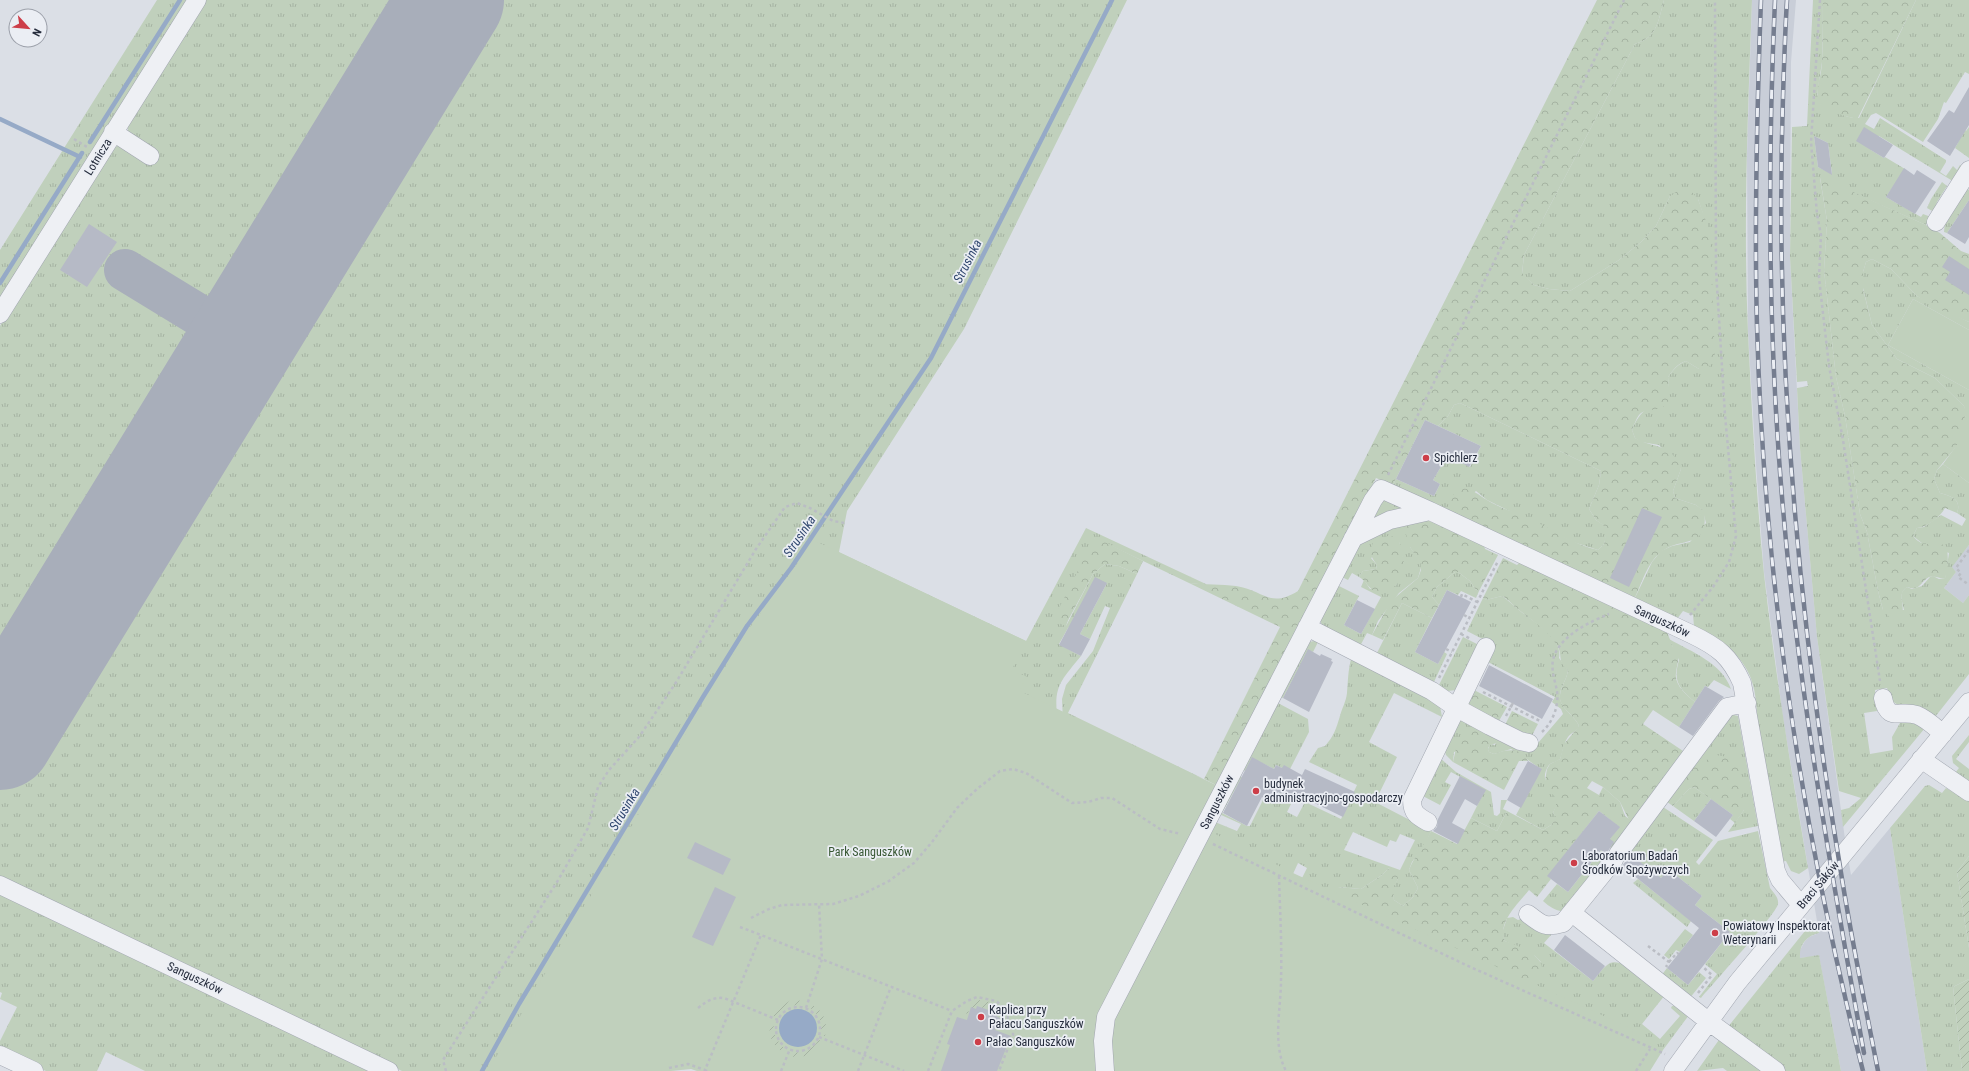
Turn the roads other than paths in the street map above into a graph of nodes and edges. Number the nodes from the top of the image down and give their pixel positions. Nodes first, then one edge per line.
1 (197, 0) edge
2 (113, 132) junction
3 (150, 156) dead end
4 (1969, 170) edge
5 (1936, 222) dead end
6 (0, 314) edge
7 (1430, 511) junction
8 (1353, 538) junction
9 (1307, 627) junction
10 (1486, 647) dead end
11 (1742, 683) junction
12 (1883, 698) road end
13 (1969, 702) edge
14 (1746, 703) junction
15 (1455, 707) junction
16 (1727, 707) junction
17 (1943, 734) junction
18 (1529, 743) road end
19 (1921, 759) junction
20 (1969, 792) edge
21 (1428, 822) dead end
22 (0, 885) edge
23 (1801, 905) junction
24 (1572, 913) junction
25 (1528, 914) dead end
26 (1708, 1022) junction
27 (0, 1055) edge
28 (34, 1071) edge
29 (389, 1071) edge
30 (1105, 1071) edge
31 (1673, 1071) edge
32 (1776, 1071) edge

1 - 2 street, Lotnicza
2 - 3 street
2 - 6 street, Lotnicza
4 - 5 street
7 - 8 street
7 - 8 street, Sanguszków
7 - 11 street, Sanguszków
8 - 9 street, Sanguszków
9 - 15 street
9 - 30 street, Sanguszków
10 - 15 street
11 - 14 street, Sanguszków
11 - 16 street
12 - 17 street
13 - 17 street, Braci Saków
14 - 16 street
14 - 23 street, Sanguszków
15 - 18 street
15 - 21 street
16 - 24 street
17 - 19 street, Braci Saków
19 - 20 street
19 - 23 street, Braci Saków
22 - 29 street, Sanguszków
23 - 26 street, Braci Saków
24 - 25 street
24 - 26 street
26 - 31 street, Braci Saków
26 - 32 street
27 - 28 street

